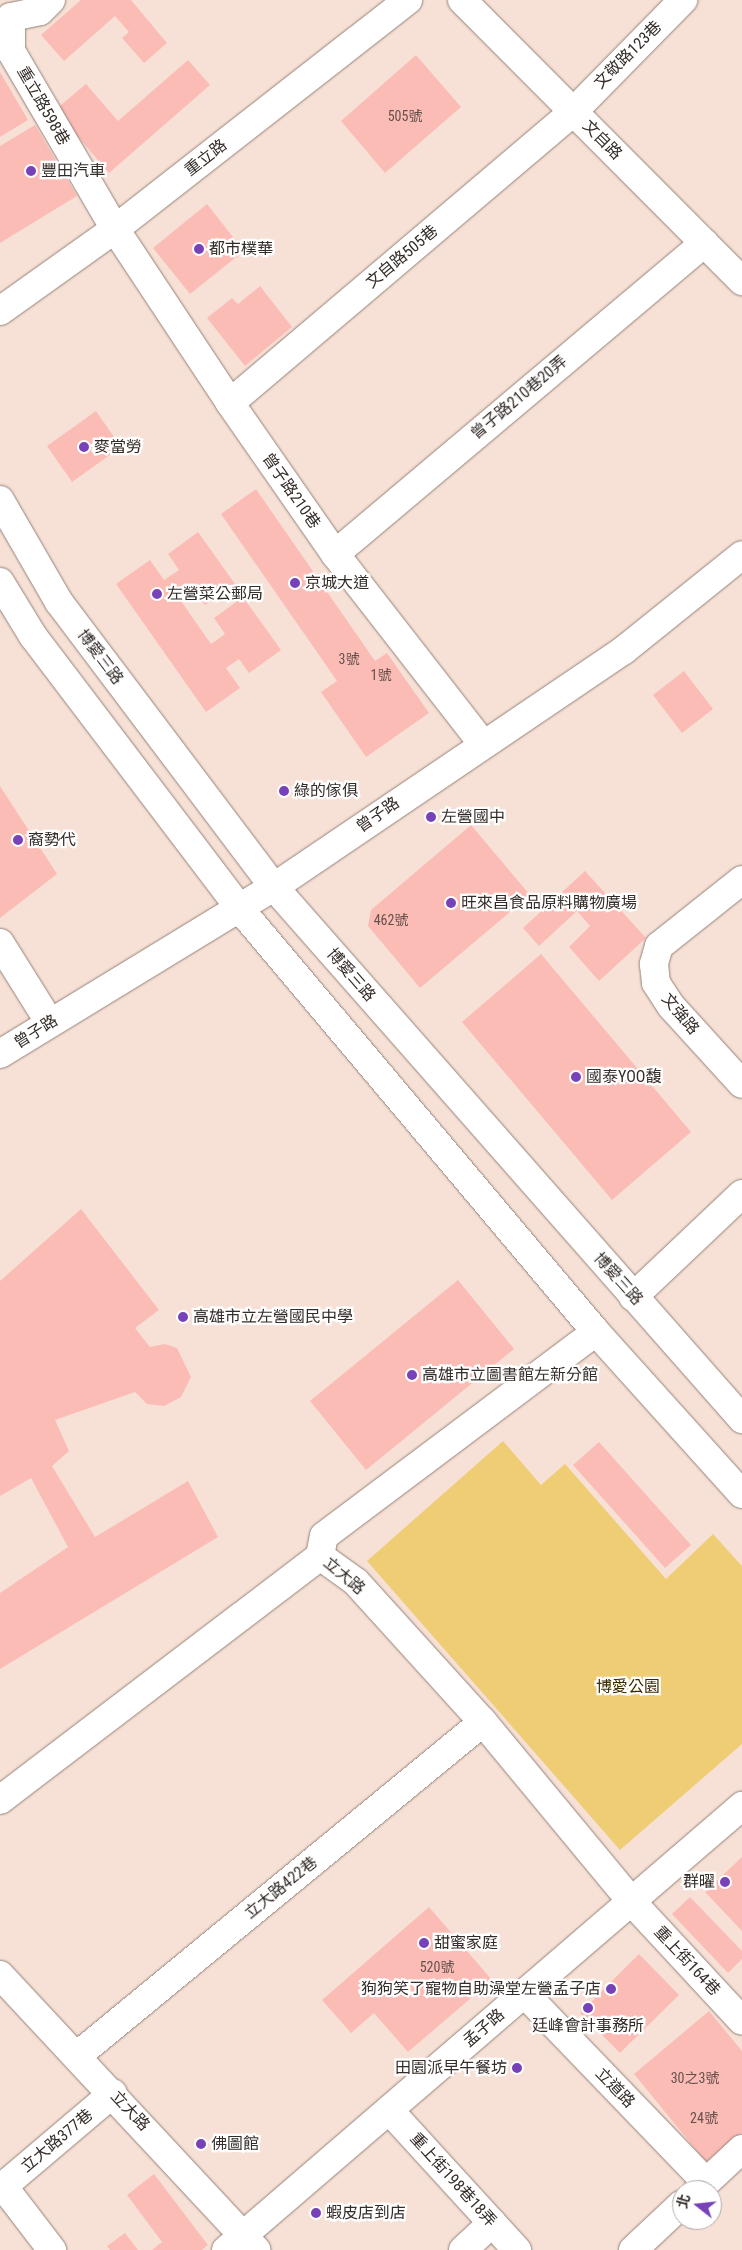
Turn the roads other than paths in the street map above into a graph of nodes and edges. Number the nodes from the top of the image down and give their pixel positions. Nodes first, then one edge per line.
1 (51, 0) edge
2 (408, 0) edge
3 (462, 0) edge
4 (683, 0) edge
5 (574, 111) junction
6 (115, 229) junction
7 (704, 242) junction
8 (742, 281) edge
9 (0, 311) edge
10 (230, 402) junction
11 (0, 500) edge
12 (335, 554) junction
13 (742, 555) edge
14 (0, 582) edge
15 (482, 743) junction
16 (742, 880) edge
17 (274, 887) junction
18 (240, 909) junction
19 (0, 943) edge
20 (50, 1023) junction
21 (0, 1054) edge
22 (742, 1084) edge
23 (742, 1194) edge
24 (633, 1297) junction
25 (596, 1332) junction
26 (742, 1418) edge
27 (742, 1494) edge
28 (320, 1556) junction
29 (483, 1722) junction
30 (0, 1800) edge
31 (742, 1806) edge
32 (631, 1901) junction
33 (0, 1975) edge
34 (524, 1993) junction
35 (742, 2022) edge
36 (78, 2055) junction
37 (113, 2093) junction
38 (389, 2110) junction
39 (742, 2149) edge
40 (696, 2180) edge
41 (708, 2180) edge
42 (2, 2188) edge
43 (672, 2213) edge
44 (492, 2223) junction
45 (242, 2245) edge
46 (52, 2250) edge
47 (463, 2250) edge
48 (517, 2250) edge
49 (633, 2250) edge

1 - 6 street, 重立路598巷
2 - 6 street, 重立路
3 - 5 street, 文自路
4 - 5 street, 文敬路123巷
5 - 7 street, 文自路
5 - 10 street, 文自路505巷
6 - 9 street, 重立路
6 - 10 street, 曾子路210巷
7 - 8 street, 文自路
7 - 12 street, 曾子路210巷20弄
10 - 12 street, 曾子路210巷
11 - 17 street, 博愛三路
12 - 15 street, 曾子路210巷
13 - 15 street, 曾子路
14 - 18 street
15 - 17 street, 曾子路
16 - 22 street, 文強路
17 - 18 street, 曾子路
17 - 24 street, 博愛三路
18 - 20 street, 曾子路
18 - 25 street
19 - 20 street
20 - 21 street, 曾子路
23 - 24 street
24 - 26 street, 博愛三路
25 - 27 street
25 - 28 street
28 - 29 street, 立大路
28 - 30 street, 立大路
29 - 32 street, 立大路
29 - 36 street, 立大路422巷
31 - 32 street, 孟子路
32 - 34 street, 孟子路
32 - 35 street, 重上街164巷
33 - 36 street, 立大路
34 - 38 street, 孟子路
34 - 40 street, 立道路
36 - 37 street, 立大路
37 - 42 street, 立大路377巷
37 - 45 street, 立大路
38 - 44 street, 重上街198巷18弄
38 - 45 street, 孟子路
39 - 41 street, 立道路
42 - 46 street
43 - 49 street
44 - 47 street
44 - 48 street, 重上街198巷18弄

